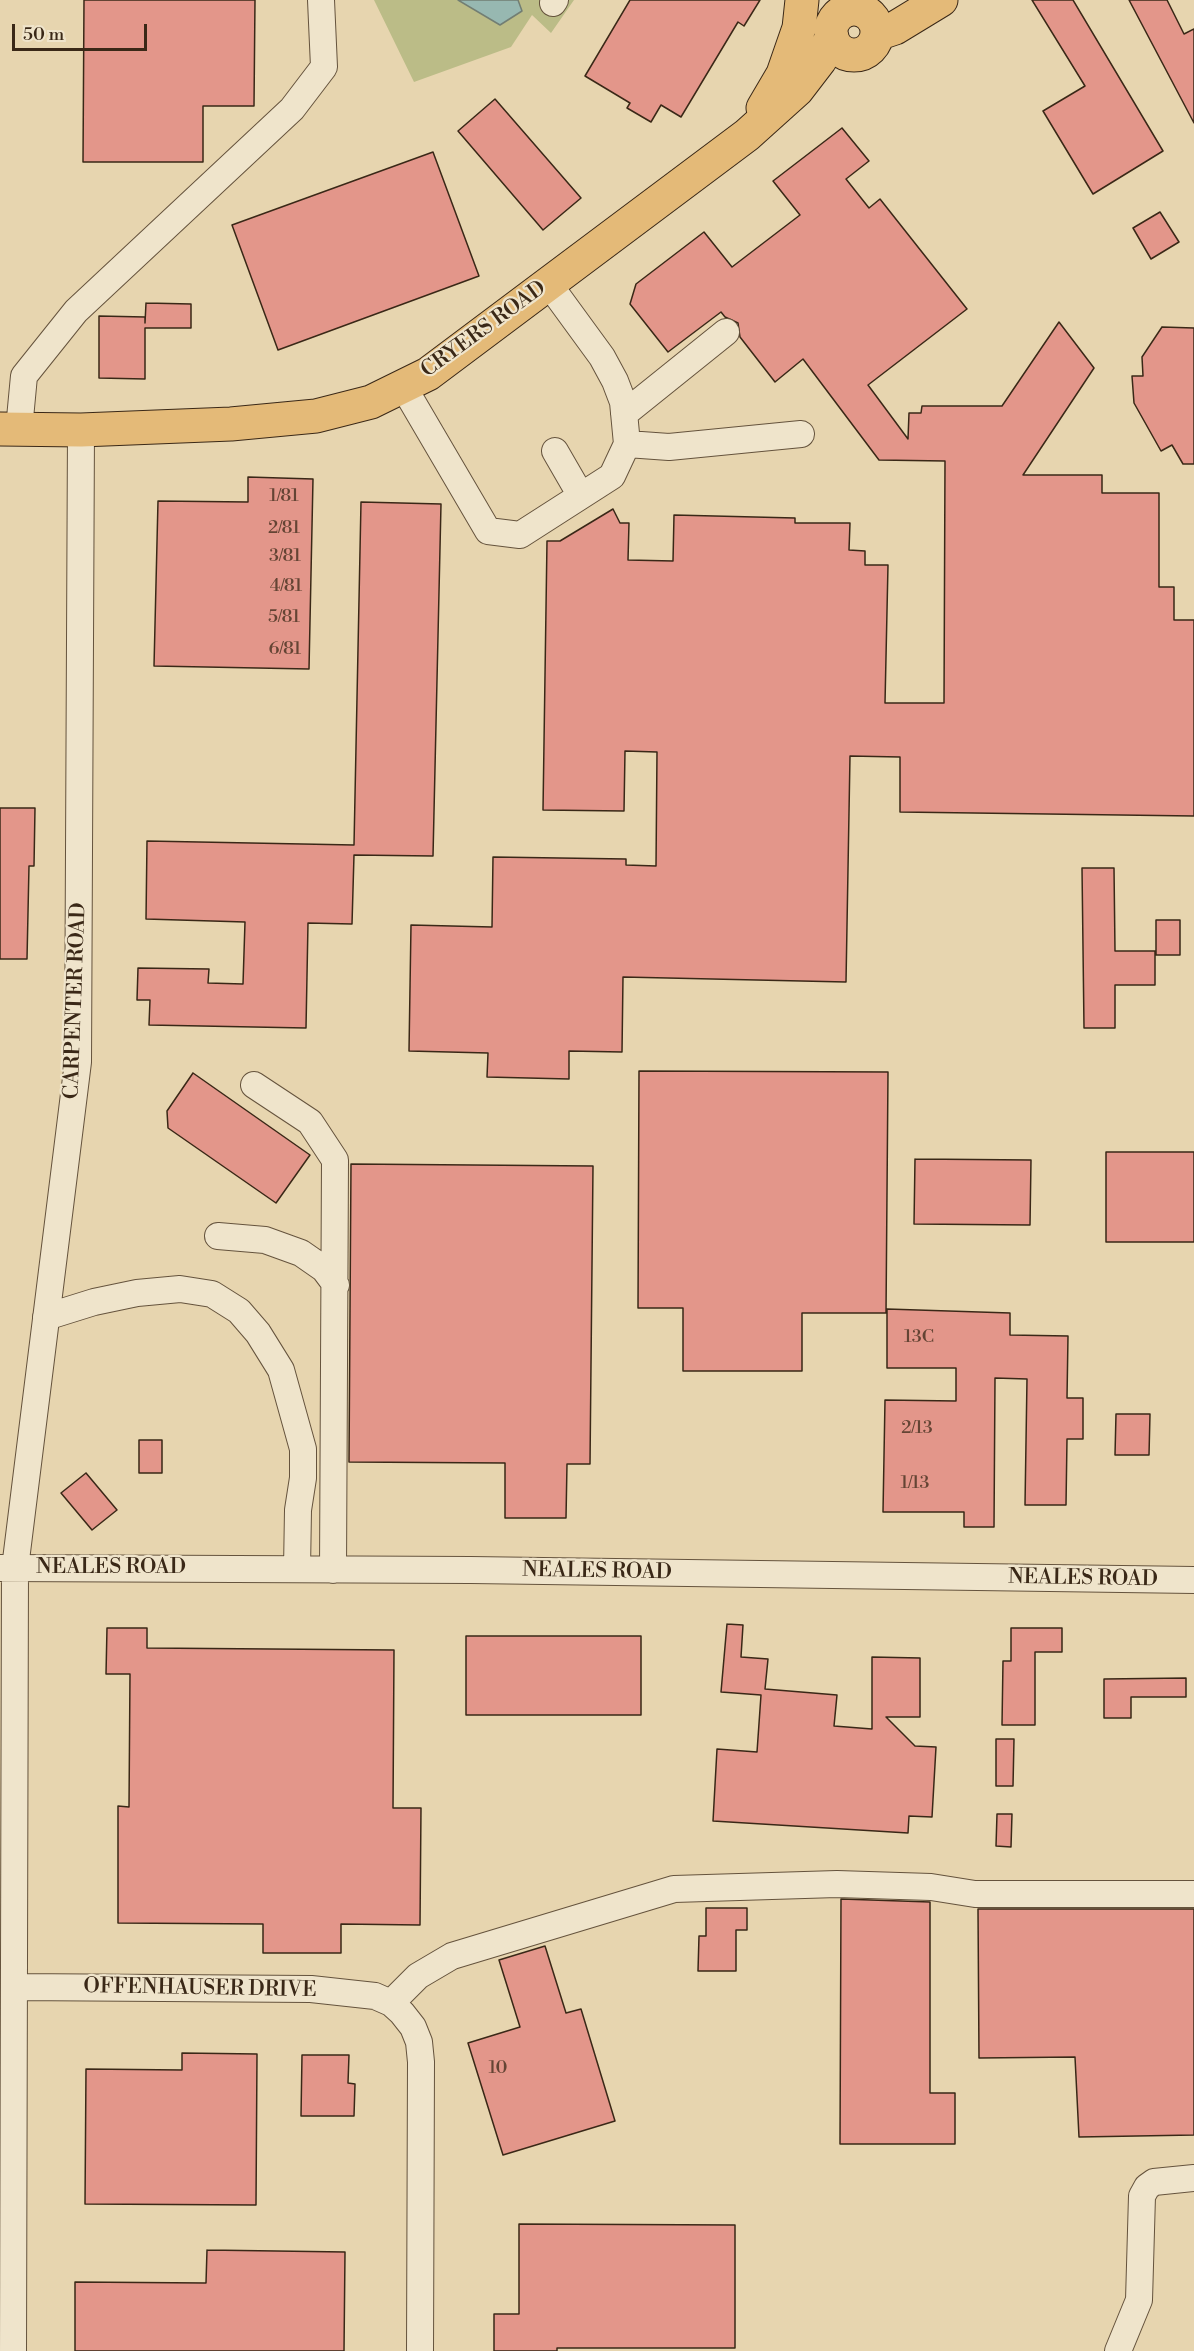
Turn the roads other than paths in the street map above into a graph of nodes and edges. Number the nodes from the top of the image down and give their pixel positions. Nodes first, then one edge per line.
1 (321, 0) edge
2 (802, 0) edge
3 (905, 0) edge
4 (941, 0) edge
5 (851, 21) edge
6 (747, 135) junction
7 (548, 283) junction
8 (726, 332) dead end
9 (403, 386) junction
10 (624, 414) junction
11 (10, 429) edge
12 (81, 430) junction
13 (801, 434) dead end
14 (627, 444) junction
15 (555, 452) dead end
16 (581, 496) junction
17 (254, 1085) dead end
18 (218, 1236) dead end
19 (336, 1285) junction
20 (46, 1317) junction
21 (8, 1568) edge
22 (297, 1569) junction
23 (333, 1569) junction
24 (1194, 1580) edge
25 (1194, 1894) edge
26 (14, 1987) junction
27 (391, 2003) junction
28 (1194, 2178) edge
29 (7, 2221) edge
30 (13, 2351) edge
31 (420, 2351) edge
32 (1118, 2351) edge

1 - 11 street
2 - 6 main road
3 - 5 main road
4 - 5 main road
5 - 6 main road, CRYERS ROAD
6 - 7 main road, CRYERS ROAD
7 - 9 main road, CRYERS ROAD
7 - 10 street
8 - 10 street
9 - 12 main road, CRYERS ROAD
9 - 16 street
10 - 14 street
11 - 12 main road, CRYERS ROAD
12 - 20 street, CARPENTER ROAD
13 - 14 street
14 - 16 street
15 - 16 street
17 - 19 street
18 - 19 street
19 - 23 street
20 - 21 street, CARPENTER ROAD
20 - 22 street
21 - 22 street, NEALES ROAD
21 - 26 street, CARPENTER ROAD
22 - 23 street, NEALES ROAD
23 - 24 street, NEALES ROAD
25 - 27 street
26 - 27 street, OFFENHAUSER DRIVE
26 - 29 street
27 - 31 street, OFFENHAUSER DRIVE
28 - 32 street
29 - 30 street

